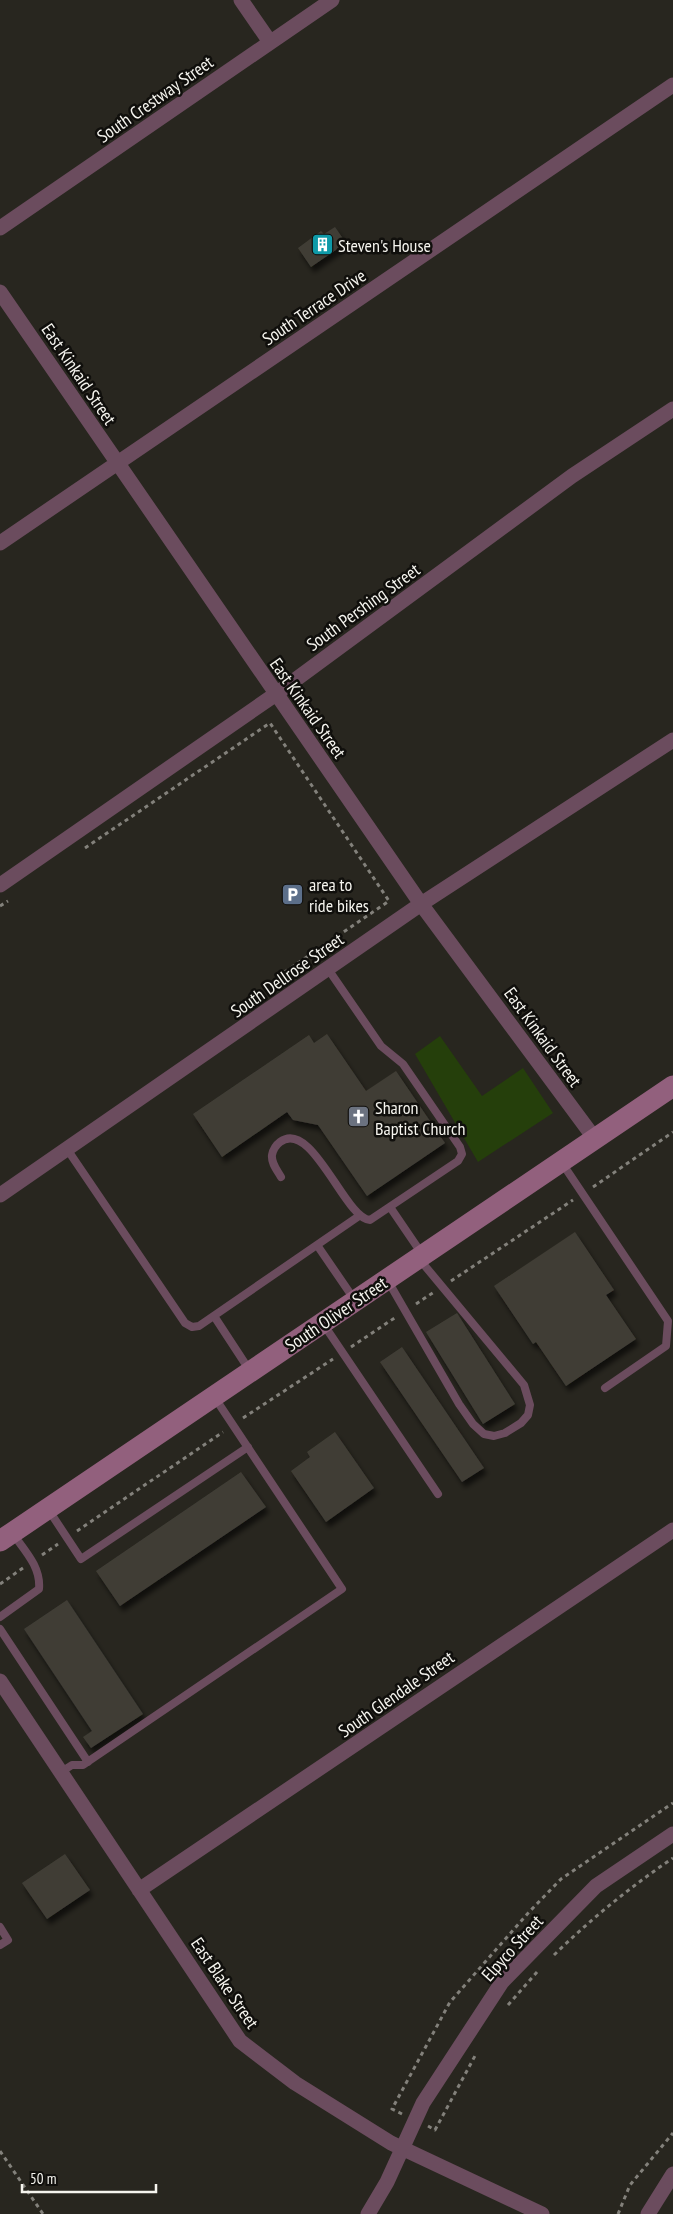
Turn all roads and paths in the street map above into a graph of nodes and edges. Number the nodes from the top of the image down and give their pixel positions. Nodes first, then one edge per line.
1 (242, 0) edge
2 (332, 0) edge
3 (270, 42) junction
4 (673, 85) edge
5 (0, 228) edge
6 (0, 292) edge
7 (673, 408) edge
8 (118, 464) junction
9 (0, 543) edge
10 (276, 694) junction
11 (673, 740) edge
12 (82, 850) dead end
13 (0, 885) edge
14 (8, 900) dead end
15 (421, 904) junction
16 (0, 906) edge
17 (328, 969) junction
18 (276, 978) dead end
19 (673, 1086) edge
20 (595, 1139) junction
21 (67, 1149) junction
22 (561, 1162) junction
23 (281, 1176) dead end
24 (0, 1195) edge
25 (390, 1207) junction
26 (359, 1216) junction
27 (317, 1245) junction
28 (421, 1257) junction
29 (387, 1279) junction
30 (355, 1301) junction
31 (214, 1316) junction
32 (323, 1323) junction
33 (251, 1372) junction
34 (605, 1388) dead end
35 (214, 1396) junction
36 (248, 1447) junction
37 (438, 1494) dead end
38 (48, 1509) junction
39 (673, 1530) edge
40 (6, 1537) edge
41 (0, 1617) edge
42 (0, 1629) edge
43 (0, 1681) edge
44 (88, 1762) junction
45 (61, 1772) junction
46 (673, 1834) edge
47 (673, 1858) edge
48 (140, 1890) junction
49 (0, 1927) edge
50 (0, 1946) edge
51 (547, 1961) dead end
52 (541, 1967) dead end
53 (506, 2007) dead end
54 (481, 2046) dead end
55 (392, 2109) dead end
56 (415, 2120) junction
57 (673, 2133) edge
58 (402, 2148) junction
59 (0, 2151) edge
60 (673, 2174) edge
61 (43, 2214) edge
62 (368, 2214) edge
63 (542, 2214) edge
64 (618, 2214) edge
65 (648, 2214) edge

1 - 3 street
2 - 3 street, South Crestway Street
3 - 5 street, South Crestway Street
4 - 8 street, South Terrace Drive
6 - 8 street, East Kinkaid Street
7 - 10 street, South Pershing Street
8 - 9 street, South Terrace Drive
8 - 10 street, East Kinkaid Street
10 - 13 street, South Pershing Street
10 - 15 street, East Kinkaid Street
11 - 15 street, South Dellrose Street
12 - 18 path
14 - 16 path
15 - 17 street, South Dellrose Street
15 - 20 street, East Kinkaid Street
17 - 21 street, South Dellrose Street
17 - 25 lane
19 - 20 main road, South Oliver Street
20 - 22 main road, South Oliver Street
21 - 24 street, South Dellrose Street
21 - 31 lane
22 - 28 main road, South Oliver Street
22 - 34 lane
23 - 26 lane
25 - 26 lane
25 - 28 lane
26 - 27 lane
27 - 30 lane
27 - 31 lane
28 - 29 main road, South Oliver Street
28 - 29 lane
29 - 30 main road, South Oliver Street
30 - 32 main road, South Oliver Street
31 - 33 lane
32 - 33 main road, South Oliver Street
32 - 37 lane
33 - 35 main road, South Oliver Street
35 - 36 lane
35 - 38 main road, South Oliver Street
36 - 38 lane
36 - 44 lane
38 - 40 main road, South Oliver Street
39 - 48 street, South Glendale Street
40 - 41 lane
42 - 44 lane
43 - 45 street, East Blake Street
44 - 45 lane
45 - 48 street, East Blake Street
46 - 56 street, Elpyco Street
47 - 51 path
48 - 58 street, East Blake Street
49 - 50 lane
52 - 53 path
54 - 56 path
55 - 56 path
56 - 58 street, Elpyco Street
57 - 64 path
58 - 62 street, Elpyco Street
58 - 63 street, East Blake Street
59 - 61 path
60 - 65 street

